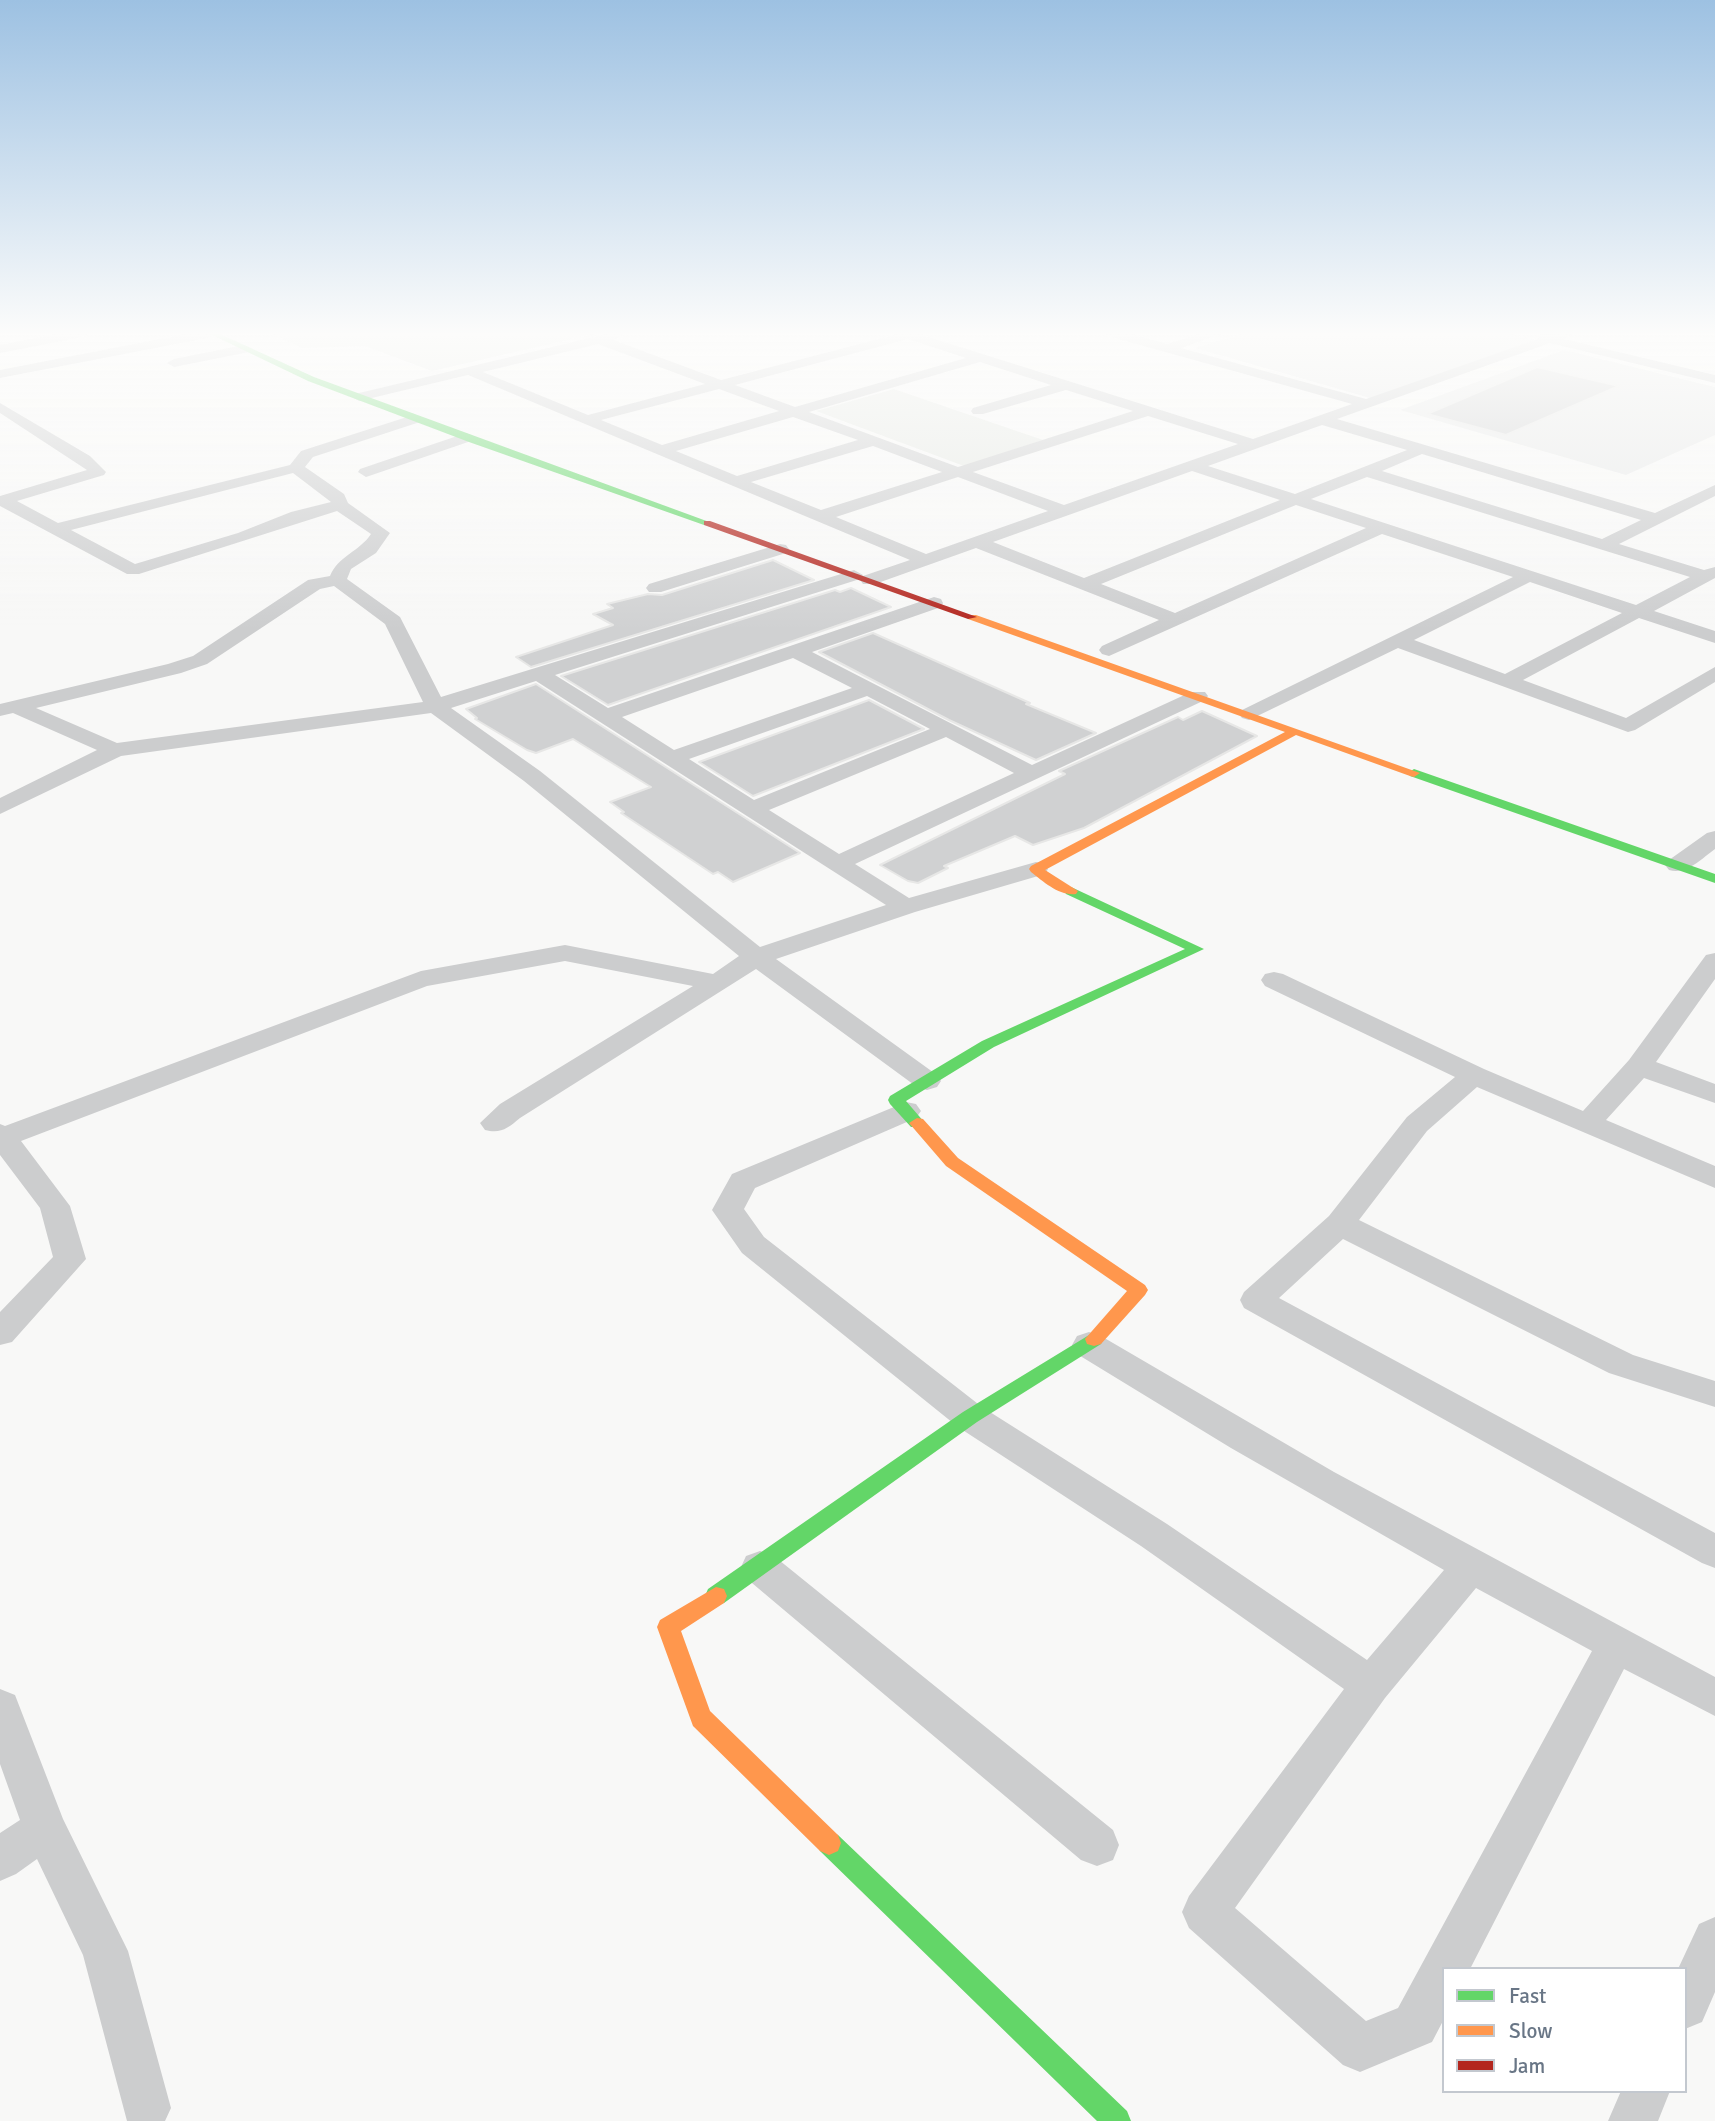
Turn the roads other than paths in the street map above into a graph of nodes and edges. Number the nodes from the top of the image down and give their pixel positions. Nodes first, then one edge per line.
1 (40, 432) edge
2 (375, 432) edge
3 (450, 432) edge
4 (493, 432) edge
5 (618, 432) edge
6 (724, 432) edge
7 (848, 432) edge
8 (1083, 432) edge
9 (1215, 432) edge
10 (1288, 432) edge
11 (1364, 432) edge
12 (466, 438) junction
13 (873, 441) junction
14 (1253, 444) junction
15 (1422, 449) junction
16 (661, 450) junction
17 (1193, 466) junction
18 (296, 468) junction
19 (1366, 471) junction
20 (366, 472) dead end
21 (958, 472) junction
22 (736, 481) junction
23 (1715, 490) edge
24 (1296, 500) junction
25 (2, 501) edge
26 (340, 505) junction
27 (1065, 511) junction
28 (821, 516) junction
29 (1657, 519) junction
30 (58, 528) junction
31 (1381, 528) junction
32 (977, 542) junction
33 (1603, 545) junction
34 (780, 549) junction
35 (926, 560) junction
36 (891, 573) junction
37 (1710, 574) edge
38 (1530, 576) junction
39 (862, 578) junction
40 (337, 580) junction
41 (1084, 584) junction
42 (655, 588) dead end
43 (934, 603) junction
44 (1636, 611) junction
45 (1175, 620) junction
46 (1715, 637) edge
47 (1398, 641) junction
48 (1109, 650) junction
49 (796, 651) junction
50 (1715, 673) edge
51 (541, 675) junction
52 (1506, 681) junction
53 (869, 689) junction
54 (1198, 696) junction
55 (1268, 705) junction
56 (435, 706) junction
57 (8, 709) edge
58 (1249, 714) junction
59 (606, 716) junction
60 (948, 730) junction
61 (1295, 730) junction
62 (115, 750) junction
63 (672, 758) junction
64 (1423, 759) dead end
65 (1032, 774) junction
66 (0, 807) edge
67 (752, 809) junction
68 (1715, 838) edge
69 (1692, 856) edge
70 (838, 863) junction
71 (1036, 869) junction
72 (1715, 879) edge
73 (906, 907) junction
74 (756, 957) junction
75 (1715, 961) edge
76 (1274, 980) dead end
77 (717, 983) junction
78 (1639, 1066) junction
79 (1474, 1075) junction
80 (927, 1081) junction
81 (1715, 1094) edge
82 (906, 1111) junction
83 (495, 1123) dead end
84 (1588, 1123) junction
85 (1, 1136) edge
86 (1715, 1178) edge
87 (1340, 1224) junction
88 (0, 1333) edge
89 (1089, 1345) junction
90 (1715, 1394) edge
91 (970, 1417) junction
92 (1715, 1552) edge
93 (760, 1567) junction
94 (1470, 1567) junction
95 (1616, 1645) junction
96 (1371, 1685) junction
97 (1715, 1698) edge
98 (0, 1707) edge
99 (45, 1828) junction
100 (1097, 1844) dead end
101 (0, 1859) edge
102 (1715, 1940) edge
103 (1445, 1967) edge
104 (1442, 1973) edge
105 (1687, 2001) edge
106 (1645, 2093) edge
107 (142, 2117) edge
108 (1117, 2121) edge
109 (1633, 2121) edge

1 - 25 street
2 - 18 street
3 - 12 street
4 - 36 street
5 - 16 street
6 - 16 street
7 - 13 street
8 - 21 street
9 - 14 street
10 - 14 street
11 - 15 street
12 - 20 street
12 - 34 street
13 - 21 street
13 - 22 street
14 - 17 street
15 - 19 street
15 - 29 street
16 - 22 street
17 - 24 street
17 - 27 street
18 - 26 street
18 - 30 street
19 - 24 street
19 - 33 street
21 - 27 street
21 - 28 street
22 - 28 street
23 - 29 street
24 - 31 street
24 - 41 street
25 - 30 street
26 - 30 street
26 - 40 street
27 - 32 street
28 - 35 street
29 - 33 street
31 - 38 street
31 - 45 street
32 - 35 street
32 - 41 street
33 - 37 street
34 - 39 street
34 - 42 street
35 - 36 street
36 - 39 street
36 - 48 street
37 - 44 street
38 - 44 street
38 - 47 street
39 - 43 street
39 - 51 street
40 - 56 street
40 - 57 street
41 - 45 street
43 - 49 street
43 - 54 street
44 - 46 street
44 - 52 street
45 - 48 street
47 - 52 street
47 - 55 street
48 - 55 street
49 - 53 street
49 - 59 street
50 - 52 street
51 - 56 street
51 - 59 street
53 - 60 street
53 - 63 street
54 - 58 street
54 - 65 street
55 - 58 street
55 - 64 street
56 - 62 street
56 - 74 street
57 - 62 street
58 - 61 street
59 - 63 street
60 - 65 street
60 - 67 street
61 - 69 street
61 - 71 street
62 - 66 street
63 - 67 street
65 - 70 street
67 - 70 street
68 - 69 street
69 - 72 street
70 - 73 street
71 - 73 street
71 - 80 street
73 - 74 street
74 - 77 street
74 - 80 street
75 - 78 street
76 - 79 street
77 - 83 street
77 - 85 street
78 - 81 street
78 - 84 street
79 - 84 street
79 - 87 street
80 - 82 street
82 - 89 street
82 - 91 street
84 - 86 street
85 - 88 street
87 - 90 street
87 - 92 street
89 - 91 street
89 - 94 street
91 - 93 street
91 - 96 street
93 - 100 street
93 - 108 street
94 - 95 street
94 - 96 street
95 - 97 street
95 - 103 street
96 - 104 street
98 - 99 street
99 - 101 street
99 - 107 street
102 - 105 street
106 - 109 street

